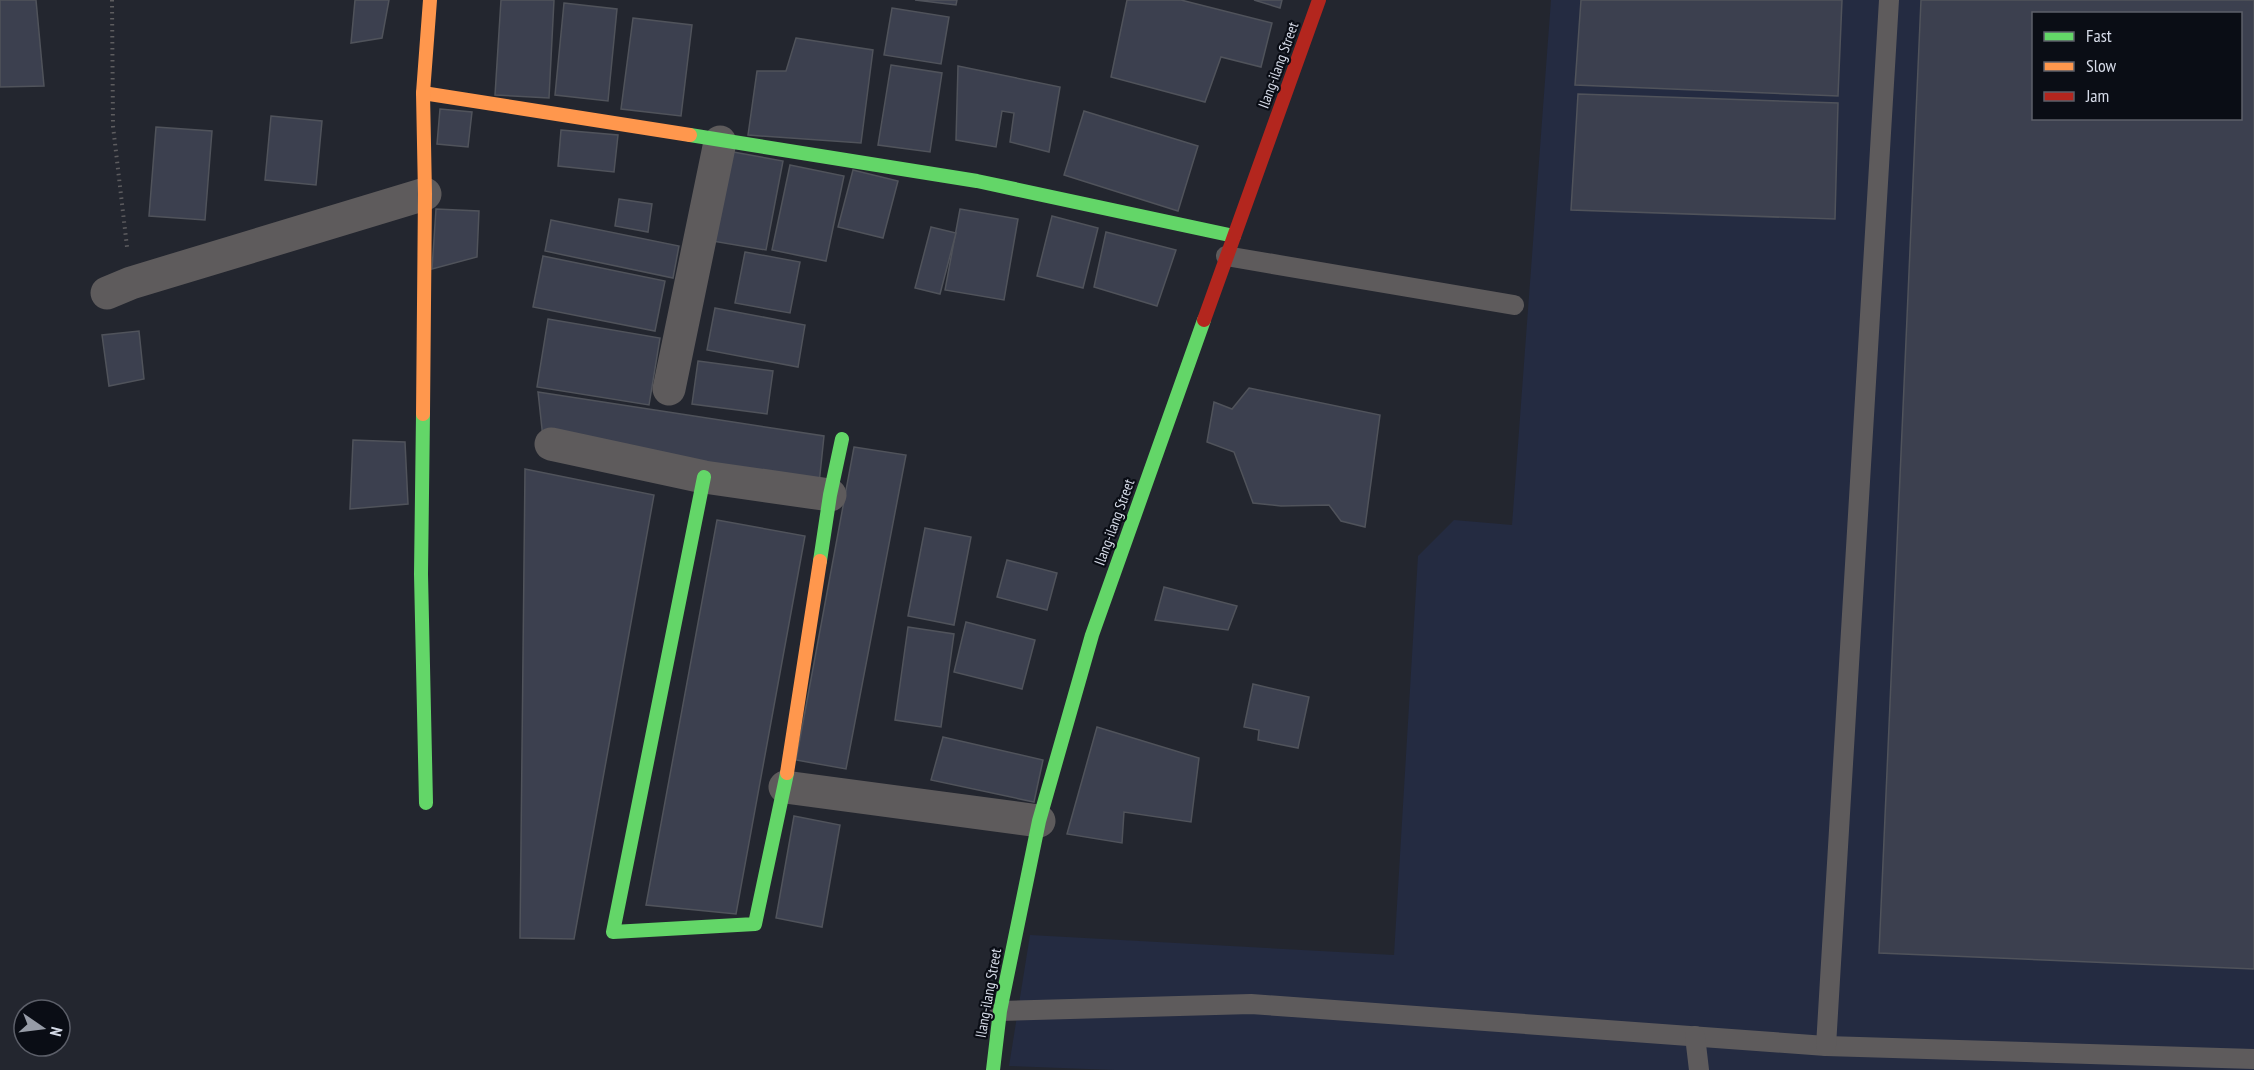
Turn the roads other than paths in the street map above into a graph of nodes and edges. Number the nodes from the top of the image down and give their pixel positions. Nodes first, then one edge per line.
1 (430, 0) edge
2 (1319, 0) edge
3 (1889, 0) edge
4 (423, 93) junction
5 (720, 142) junction
6 (425, 194) junction
7 (1234, 236) junction
8 (1226, 256) junction
9 (119, 288) road end
10 (1514, 305) dead end
11 (669, 389) dead end
12 (843, 439) dead end
13 (551, 444) dead end
14 (704, 477) junction
15 (830, 495) junction
16 (785, 787) junction
17 (426, 803) dead end
18 (1039, 821) junction
19 (1000, 1011) junction
20 (1695, 1036) junction
21 (1826, 1046) junction
22 (2254, 1059) edge
23 (993, 1070) edge
24 (1699, 1070) edge

1 - 4 street
2 - 7 street, Ilang-ilang Street
3 - 21 lane
4 - 5 street
4 - 6 street
5 - 7 street
5 - 11 street
6 - 9 street
6 - 17 street
7 - 8 street, Ilang-ilang Street
8 - 10 lane
8 - 18 street, Ilang-ilang Street
12 - 15 street
13 - 14 street
14 - 15 street
14 - 16 street
15 - 16 street
16 - 18 street
18 - 19 street, Ilang-ilang Street
19 - 20 lane
19 - 23 street, Ilang-ilang Street
20 - 21 lane
20 - 24 lane
21 - 22 lane

